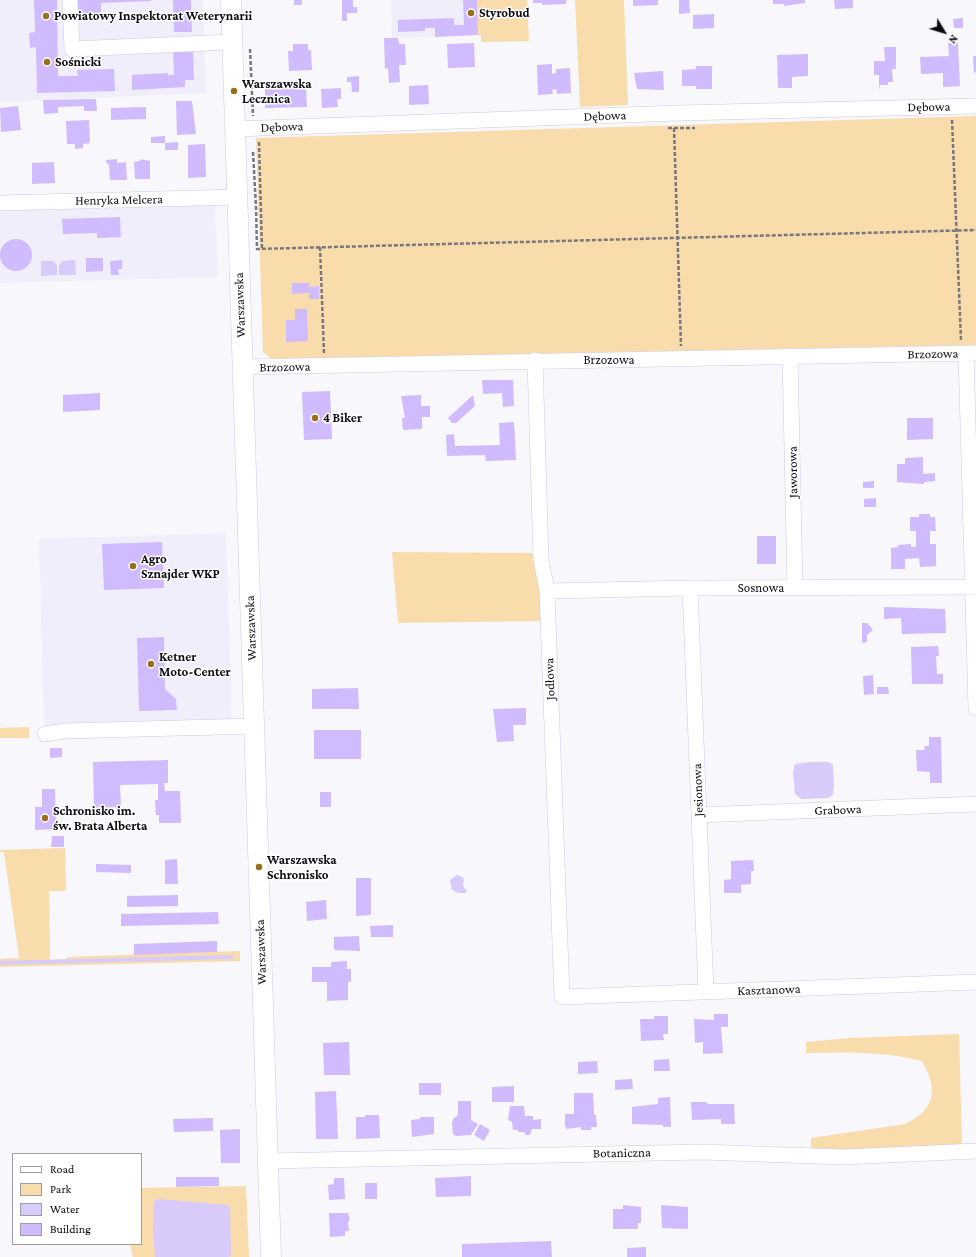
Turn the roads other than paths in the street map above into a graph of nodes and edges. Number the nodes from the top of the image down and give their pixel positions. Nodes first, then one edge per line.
1 (70, 0) edge
2 (231, 0) edge
3 (232, 42) junction
4 (976, 106) edge
5 (235, 128) junction
6 (237, 196) junction
7 (0, 203) edge
8 (968, 347) edge
9 (790, 356) junction
10 (535, 360) junction
11 (242, 368) junction
12 (974, 587) edge
13 (690, 588) junction
14 (795, 588) junction
15 (547, 591) junction
16 (976, 708) edge
17 (254, 726) junction
18 (45, 734) dead end
19 (976, 804) edge
20 (699, 815) junction
21 (976, 982) edge
22 (706, 992) junction
23 (562, 997) joint
24 (976, 1151) edge
25 (268, 1160) junction
26 (271, 1257) edge

1 - 3 street
2 - 3 main road, Warszawska
3 - 5 main road, Warszawska
4 - 5 street, Dębowa
5 - 6 main road, Warszawska
6 - 7 street, Henryka Melcera
6 - 11 main road, Warszawska
8 - 9 street, Brzozowa
8 - 12 street
9 - 10 street, Brzozowa
9 - 14 street, Jaworowa
10 - 11 street, Brzozowa
10 - 15 street, Jodłowa
11 - 17 main road, Warszawska
12 - 14 street, Sosnowa
12 - 16 street
13 - 14 street, Sosnowa
13 - 15 street, Sosnowa
13 - 20 street, Jesionowa
15 - 23 street, Jodłowa
17 - 18 street
17 - 25 main road, Warszawska
19 - 20 street, Grabowa
20 - 22 street, Jesionowa
21 - 22 street, Kasztanowa
22 - 23 street, Kasztanowa
24 - 25 street, Botaniczna
25 - 26 main road, Warszawska

